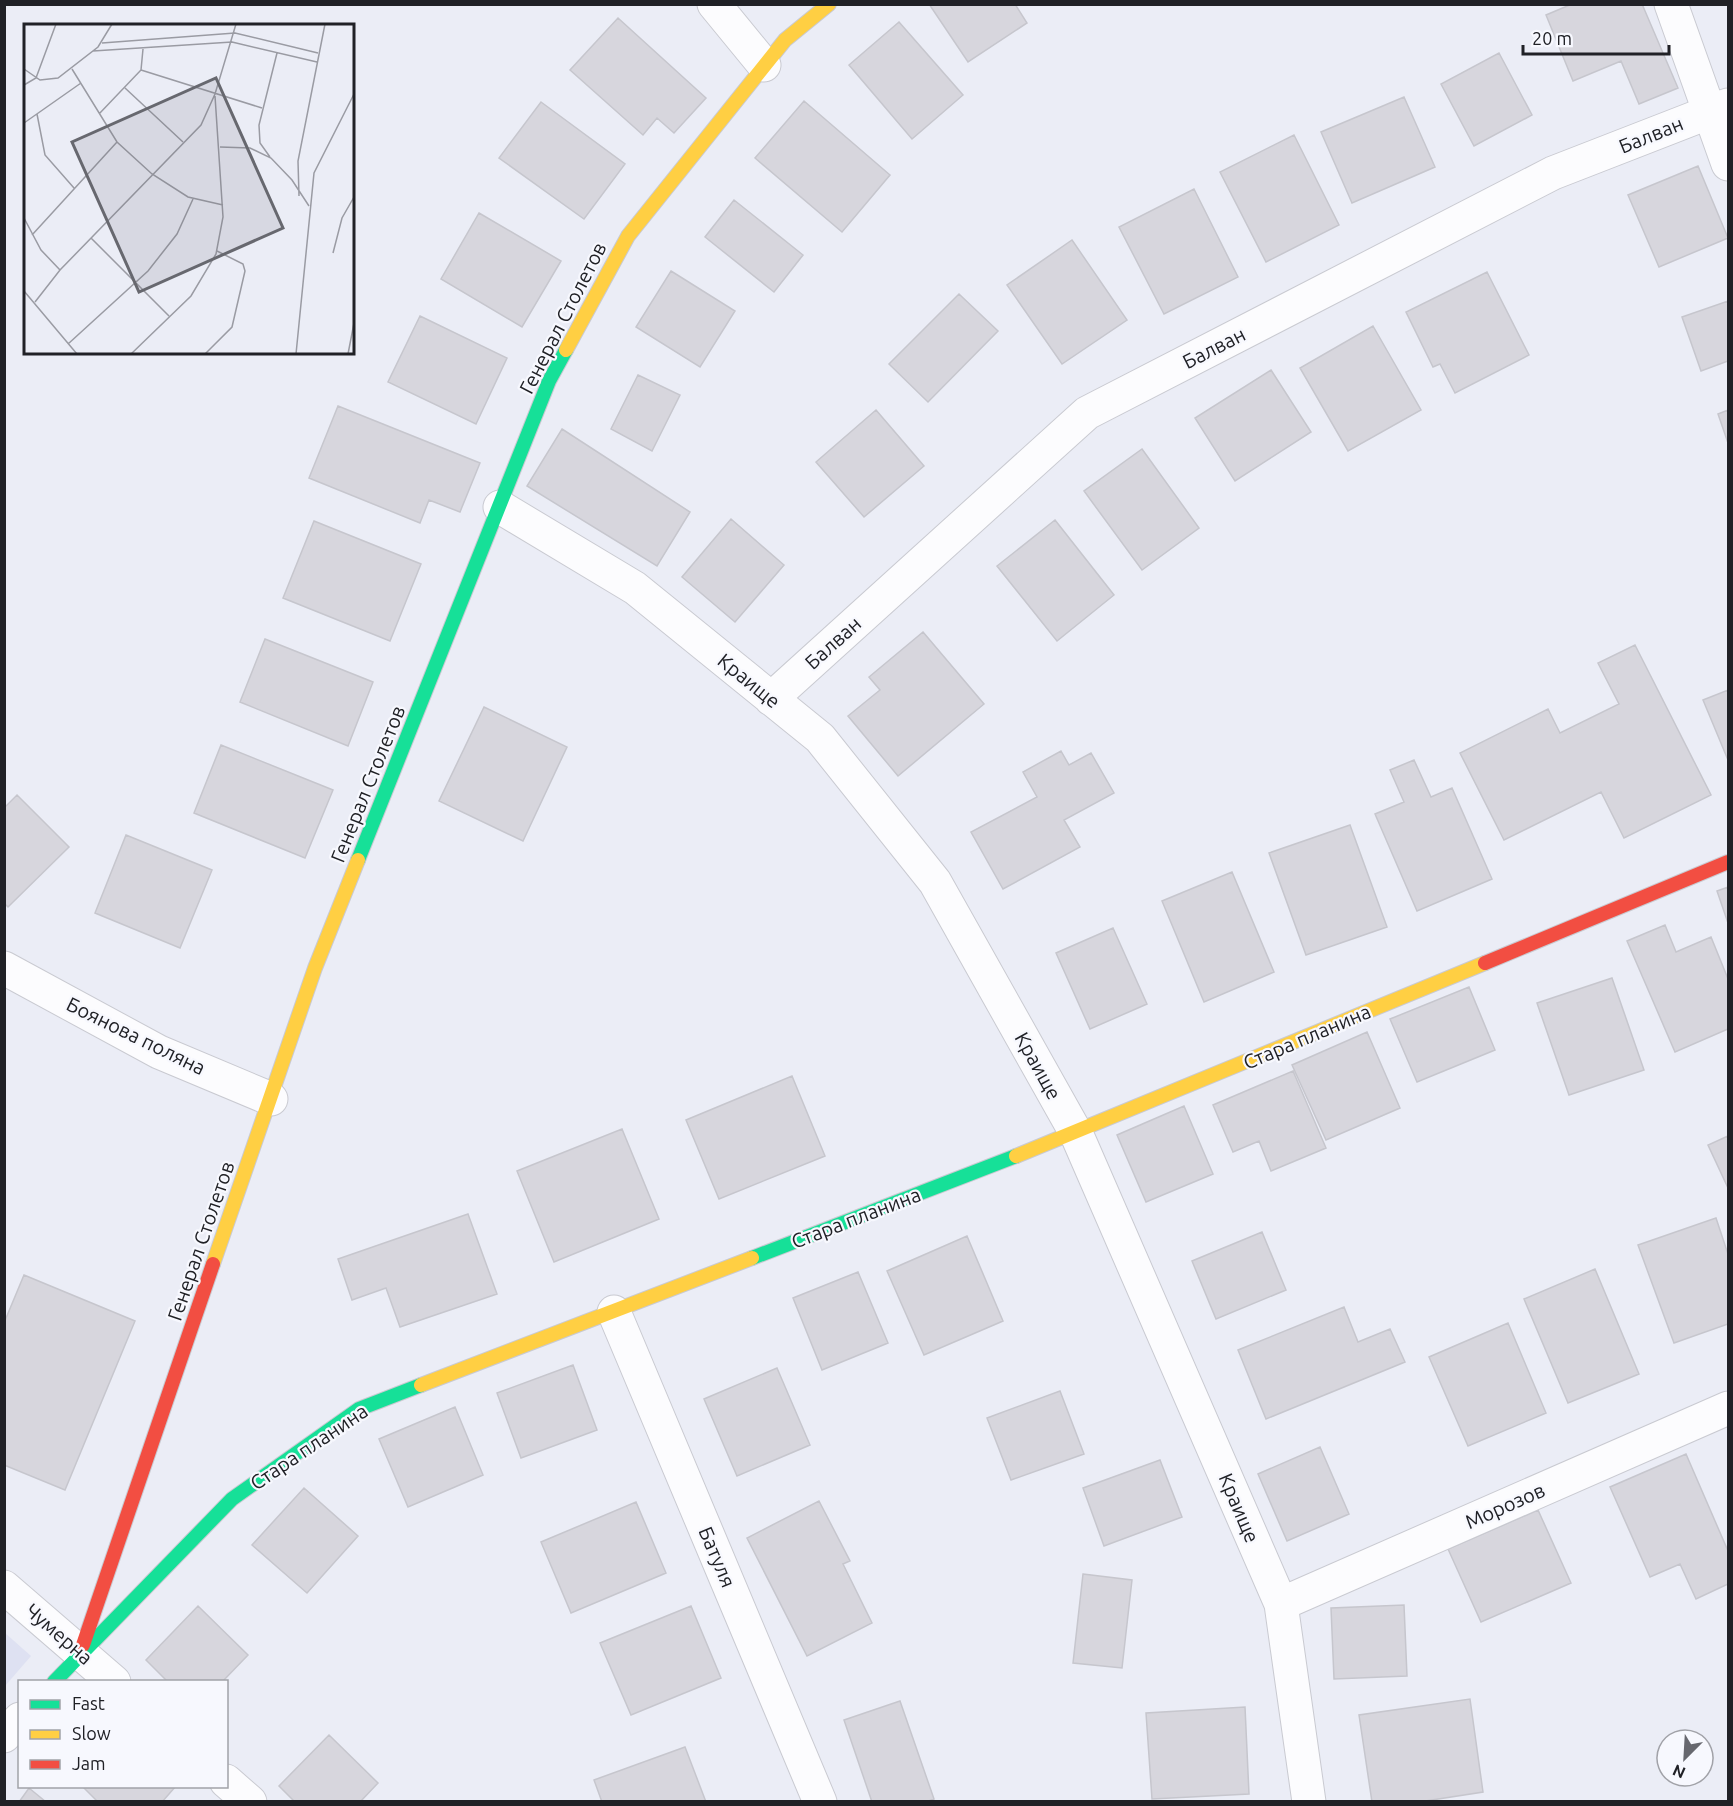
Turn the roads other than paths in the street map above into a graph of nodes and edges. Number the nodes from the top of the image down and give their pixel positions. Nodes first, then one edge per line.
1 (714, 4) edge
2 (829, 4) edge
3 (1671, 4) edge
4 (765, 65) junction
5 (1718, 109) edge
6 (1728, 164) edge
7 (500, 507) junction
8 (771, 699) junction
9 (1728, 862) edge
10 (4, 968) edge
11 (271, 1099) junction
12 (1076, 1133) junction
13 (614, 1312) junction
14 (1728, 1408) edge
15 (4, 1587) edge
16 (1281, 1604) junction
17 (80, 1652) junction
18 (56, 1680) edge
19 (112, 1680) edge
20 (18, 1721) edge
21 (4, 1736) edge
22 (228, 1783) edge
23 (250, 1802) edge
24 (820, 1802) edge
25 (1309, 1802) edge

1 - 4 street
2 - 4 street, Генерал Столетов
3 - 5 street
4 - 7 street, Генерал Столетов
5 - 6 street
5 - 8 street, Балван
7 - 8 street, Краище
7 - 11 street, Генерал Столетов
8 - 12 street, Краище
9 - 12 street, Стара планина
10 - 11 street, Боянова поляна
11 - 17 street, Генерал Столетов
12 - 13 street, Стара планина
12 - 16 street, Краище
13 - 17 street, Стара планина
13 - 24 street, Батуля
14 - 16 street, Морозов
15 - 17 street, Чумерна
16 - 25 street, Краище
17 - 18 street, Стара планина
17 - 19 street, Чумерна
20 - 21 street
22 - 23 street

